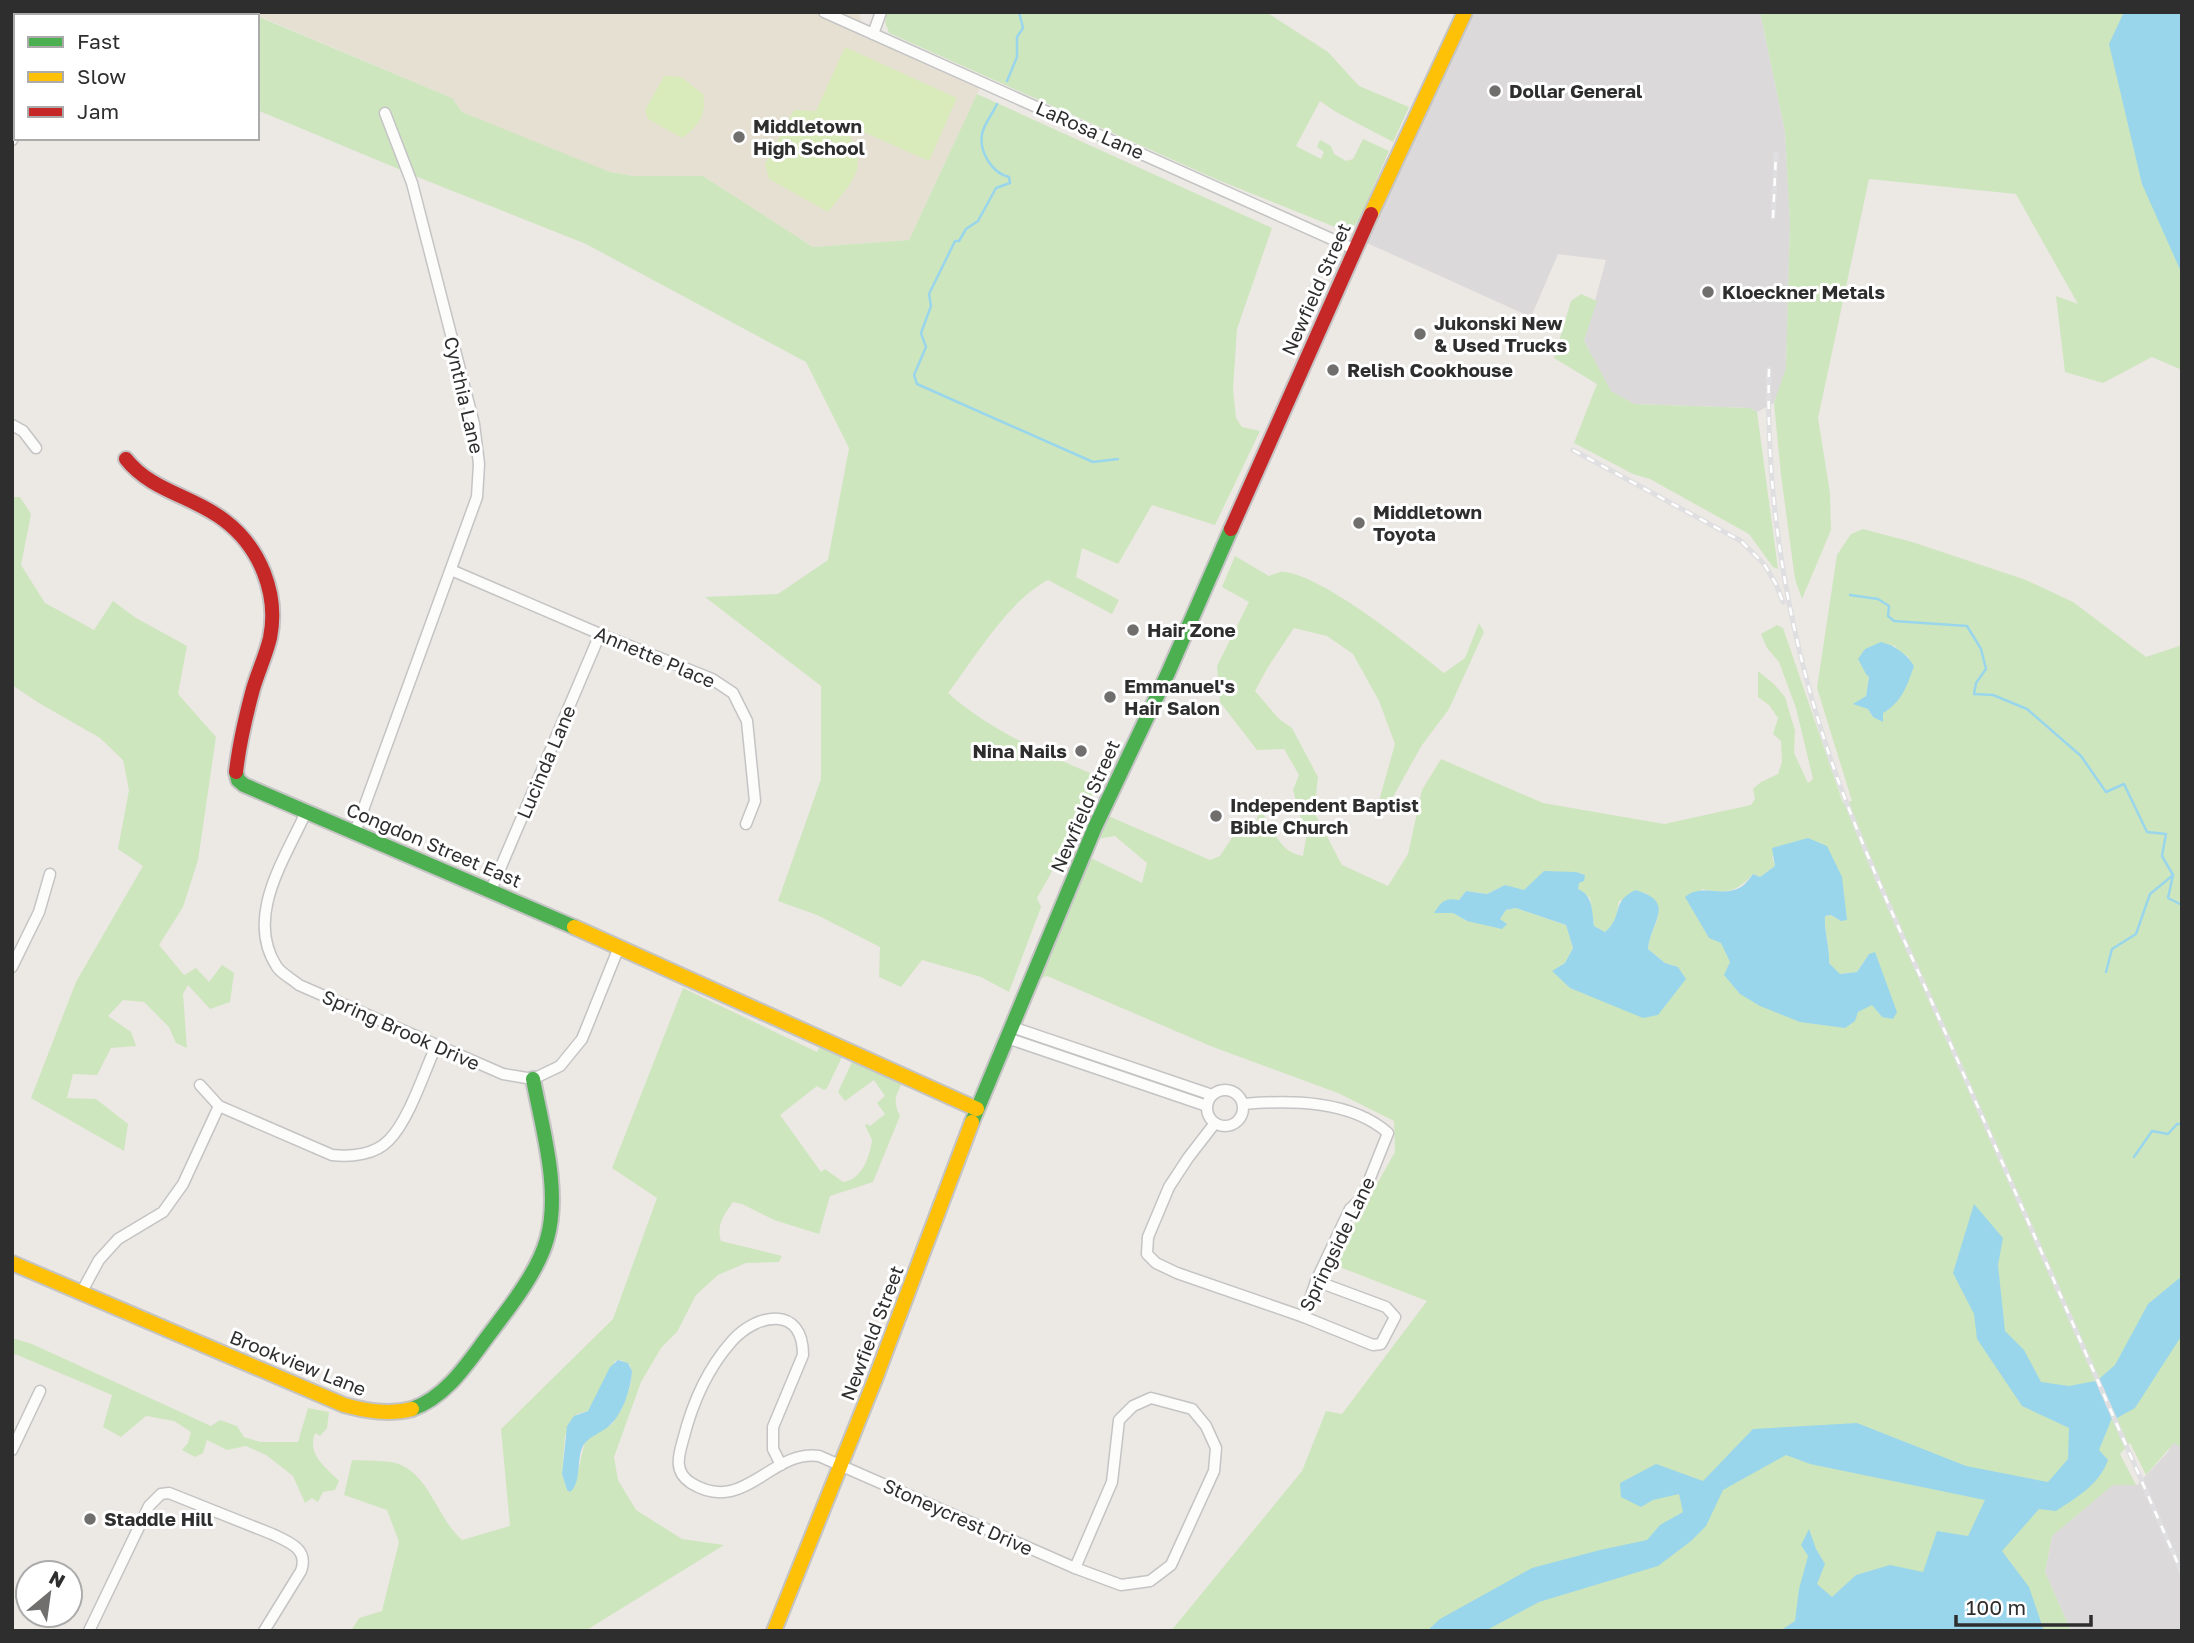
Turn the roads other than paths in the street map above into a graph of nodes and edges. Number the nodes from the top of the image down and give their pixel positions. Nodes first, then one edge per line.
1 (824, 12) edge
2 (881, 12) edge
3 (1465, 12) edge
4 (873, 34) junction
5 (385, 113) dead end
6 (1354, 249) junction
7 (12, 425) edge
8 (36, 448) dead end
9 (126, 459) dead end
10 (451, 570) junction
11 (600, 634) junction
12 (306, 812) junction
13 (746, 824) dead end
14 (355, 832) junction
15 (50, 874) dead end
16 (491, 890) junction
17 (619, 947) junction
18 (12, 967) edge
19 (1009, 1032) junction
20 (436, 1045) junction
21 (533, 1079) junction
22 (200, 1085) dead end
23 (1212, 1095) junction
24 (1244, 1104) junction
25 (219, 1105) junction
26 (1207, 1106) junction
27 (977, 1109) junction
28 (1215, 1123) junction
29 (12, 1264) edge
30 (1316, 1281) junction
31 (81, 1293) junction
32 (1304, 1317) junction
33 (40, 1391) dead end
34 (12, 1450) edge
35 (781, 1465) junction
36 (841, 1465) junction
37 (1075, 1568) junction
38 (89, 1631) edge
39 (264, 1631) edge
40 (774, 1631) edge

1 - 4 street, LaRosa Lane
2 - 4 street
3 - 6 street, Newfield Street
4 - 6 street, LaRosa Lane
5 - 10 street, Cynthia Lane
6 - 19 street, Newfield Street
7 - 8 street
9 - 12 street, Congdon Street East
10 - 11 street, Annette Place
10 - 14 street, Cynthia Lane
11 - 13 street, Annette Place
11 - 16 street, Lucinda Lane
12 - 14 street, Congdon Street East
12 - 20 street, Spring Brook Drive
14 - 16 street, Congdon Street East
15 - 18 street
16 - 17 street, Congdon Street East
17 - 21 street
17 - 27 street, Congdon Street East
19 - 23 street, Springside Lane
19 - 26 street
19 - 27 street, Newfield Street
20 - 21 street, Spring Brook Drive
20 - 25 street
21 - 31 street, Brookview Lane
22 - 25 street
23 - 24 street, Springside Lane
23 - 26 street
24 - 28 street
24 - 30 street, Springside Lane
25 - 31 street
26 - 28 street
27 - 36 street, Newfield Street
28 - 32 street, Springside Lane
29 - 31 street, Brookview Lane
30 - 32 street, Springside Lane
30 - 32 street
33 - 34 street
35 - 35 street, Stoneycrest Drive
35 - 36 street, Stoneycrest Drive
36 - 37 street, Stoneycrest Drive
36 - 40 street, Newfield Street
37 - 37 street, Stoneycrest Drive
38 - 39 street

